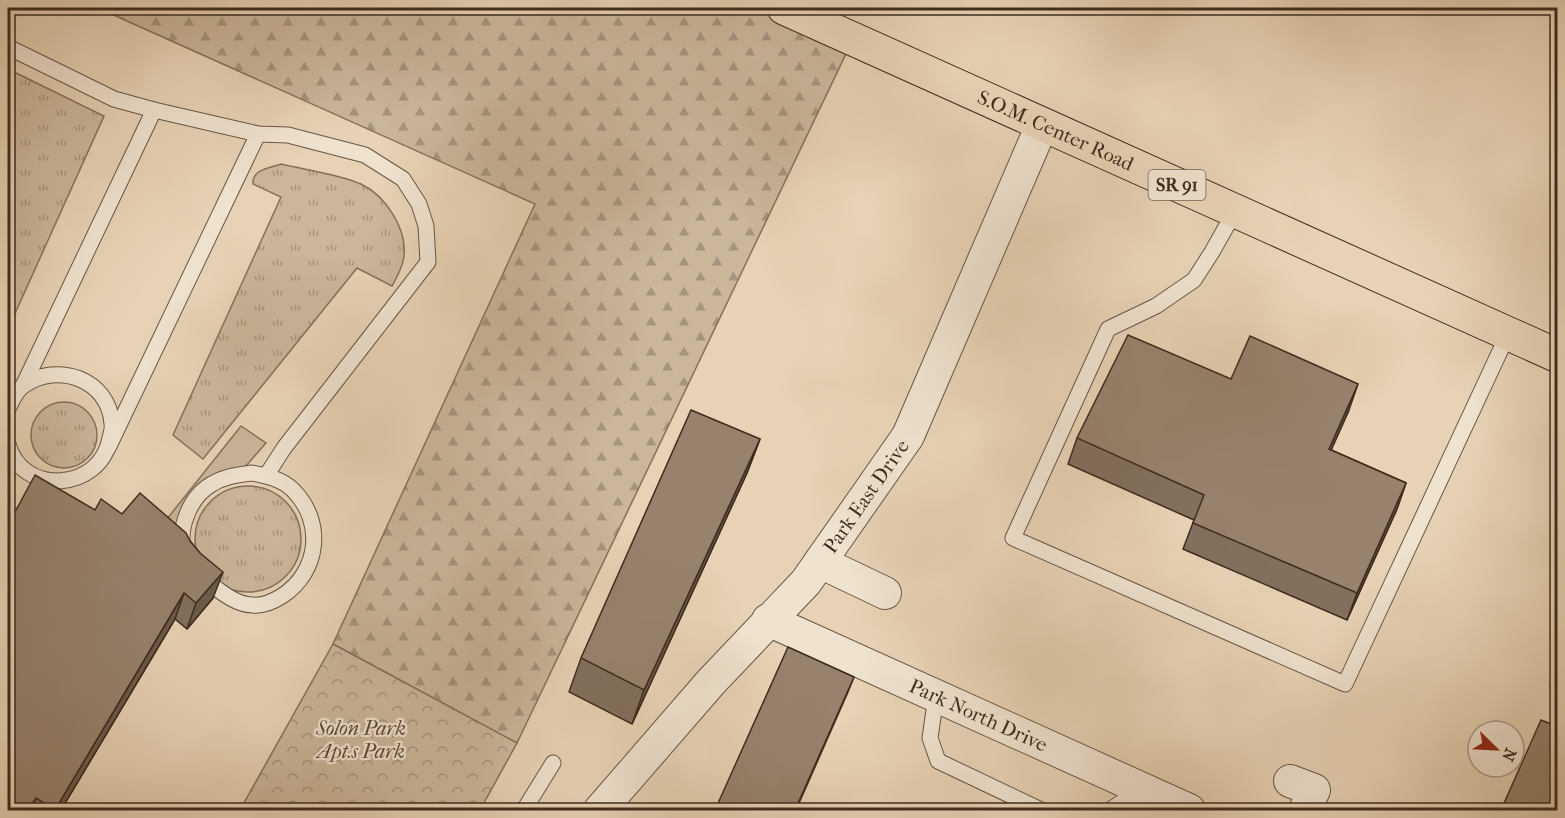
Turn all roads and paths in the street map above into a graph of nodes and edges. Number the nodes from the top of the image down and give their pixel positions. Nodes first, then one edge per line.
1 (784, 8) edge
2 (8, 47) edge
3 (154, 110) junction
4 (1042, 125) junction
5 (258, 134) junction
6 (1235, 211) junction
7 (1508, 334) junction
8 (1557, 356) edge
9 (16, 390) edge
10 (8, 409) edge
11 (8, 444) edge
12 (108, 448) junction
13 (266, 476) junction
14 (820, 562) junction
15 (885, 593) dead end
16 (768, 621) junction
17 (936, 696) junction
18 (553, 763) dead end
19 (1290, 781) dead end
20 (1141, 789) junction
21 (524, 810) edge
22 (600, 810) edge
23 (1041, 810) edge
24 (1110, 810) edge
25 (1189, 810) edge
26 (1305, 810) edge

1 - 4 main road, S.O.M. Center Road / SR 91
2 - 3 lane
3 - 5 lane
3 - 9 lane
4 - 6 main road, S.O.M. Center Road / SR 91
4 - 14 street, Park East Drive
5 - 12 lane
5 - 13 lane
6 - 7 main road, S.O.M. Center Road / SR 91
6 - 7 lane
7 - 8 main road, S.O.M. Center Road / SR 91
9 - 10 lane
9 - 12 lane
11 - 12 lane
13 - 13 lane
14 - 15 street
14 - 16 street, Park East Drive
16 - 17 street, Park North Drive
16 - 22 street, Park East Drive
17 - 20 street, Park North Drive
17 - 23 lane
18 - 21 lane
19 - 26 street
20 - 24 lane
20 - 25 street, Park North Drive

